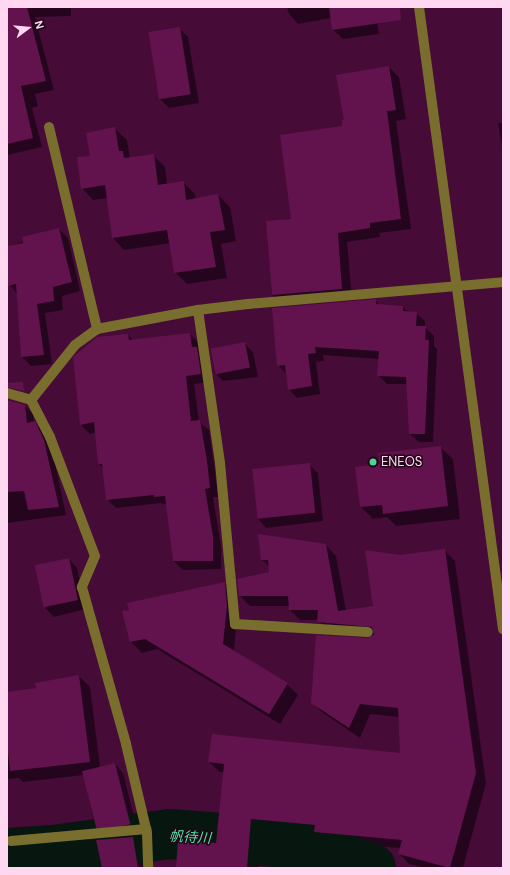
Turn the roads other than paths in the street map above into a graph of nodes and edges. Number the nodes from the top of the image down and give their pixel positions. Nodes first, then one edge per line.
1 (419, 7) edge
2 (49, 127) dead end
3 (503, 282) edge
4 (457, 286) junction
5 (198, 310) junction
6 (97, 329) junction
7 (7, 394) edge
8 (31, 400) junction
9 (503, 629) edge
10 (368, 632) dead end
11 (146, 829) junction
12 (11, 841) dead end
13 (148, 868) edge

1 - 4 street
2 - 6 street
3 - 4 street
4 - 5 street
4 - 9 street
5 - 6 street
5 - 10 street
6 - 8 street
7 - 8 street
8 - 11 street
11 - 12 street
11 - 13 street

